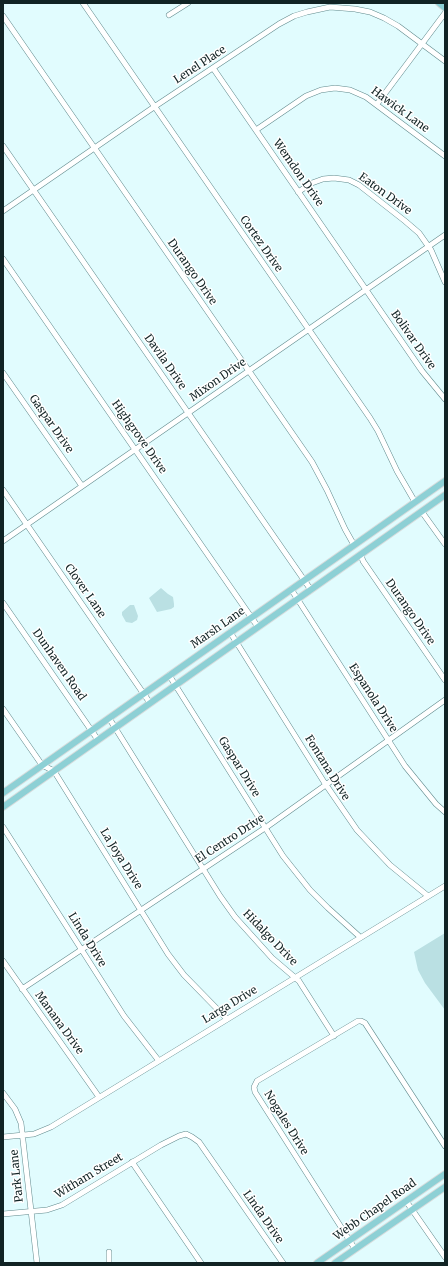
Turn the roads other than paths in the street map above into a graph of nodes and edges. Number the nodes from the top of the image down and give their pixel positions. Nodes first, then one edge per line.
1 (82, 3) edge
2 (188, 3) edge
3 (439, 3) edge
4 (445, 8) edge
5 (445, 13) edge
6 (3, 16) edge
7 (170, 16) dead end
8 (422, 44) junction
9 (445, 61) edge
10 (213, 68) junction
11 (377, 104) junction
12 (154, 107) junction
13 (256, 130) junction
14 (3, 146) edge
15 (94, 148) junction
16 (445, 156) edge
17 (34, 190) junction
18 (298, 192) junction
19 (3, 211) edge
20 (445, 235) edge
21 (429, 247) junction
22 (3, 259) edge
23 (445, 282) edge
24 (366, 290) junction
25 (308, 330) junction
26 (248, 371) junction
27 (3, 373) edge
28 (445, 399) edge
29 (188, 413) junction
30 (135, 450) junction
31 (445, 481) edge
32 (82, 486) junction
33 (3, 490) edge
34 (445, 495) edge
35 (415, 502) junction
36 (422, 512) junction
37 (27, 524) junction
38 (3, 541) edge
39 (445, 544) edge
40 (354, 545) junction
41 (361, 555) junction
42 (304, 580) junction
43 (291, 589) junction
44 (311, 590) junction
45 (297, 599) junction
46 (3, 602) edge
47 (5, 610) edge
48 (251, 618) junction
49 (258, 627) junction
50 (230, 632) junction
51 (237, 642) junction
52 (169, 675) junction
53 (445, 680) edge
54 (176, 685) junction
55 (143, 694) junction
56 (445, 700) edge
57 (150, 703) junction
58 (3, 709) edge
59 (109, 718) junction
60 (116, 727) junction
61 (91, 730) junction
62 (98, 740) junction
63 (389, 741) junction
64 (42, 765) junction
65 (54, 771) junction
66 (326, 786) junction
67 (3, 793) edge
68 (3, 807) edge
69 (445, 812) edge
70 (3, 827) edge
71 (265, 828) junction
72 (203, 869) junction
73 (445, 886) edge
74 (428, 896) junction
75 (141, 910) junction
76 (360, 937) junction
77 (81, 950) junction
78 (3, 961) edge
79 (294, 978) junction
80 (22, 989) junction
81 (227, 1019) junction
82 (334, 1036) junction
83 (159, 1061) junction
84 (3, 1093) edge
85 (100, 1097) junction
86 (23, 1135) junction
87 (179, 1136) joint
88 (3, 1137) edge
89 (445, 1146) edge
90 (132, 1162) junction
91 (445, 1174) edge
92 (445, 1187) edge
93 (406, 1201) junction
94 (412, 1210) junction
95 (31, 1212) junction
96 (3, 1214) edge
97 (349, 1240) junction
98 (355, 1249) junction
99 (109, 1252) dead end
100 (445, 1257) edge
101 (37, 1263) edge
102 (109, 1263) edge
103 (201, 1263) edge
104 (283, 1263) edge
105 (317, 1263) edge
106 (335, 1263) edge

1 - 12 street, Cortez Drive
2 - 7 street
3 - 4 main road
5 - 8 street
6 - 15 street, Durango Drive
8 - 9 street, Lenel Place
8 - 10 street, Lenel Place
8 - 11 street
10 - 12 street, Lenel Place
10 - 13 street, Wemdon Drive
11 - 13 street, Hawick Lane
11 - 16 street, Hawick Lane
12 - 15 street, Lenel Place
12 - 25 street, Cortez Drive
13 - 18 street, Wemdon Drive
14 - 17 street, Davila Drive
15 - 17 street, Lenel Place
15 - 26 street, Durango Drive
17 - 19 street, Lenel Place
17 - 29 street, Davila Drive
18 - 21 street, Eaton Drive
18 - 24 street, Wemdon Drive
20 - 21 street, Mixon Drive
21 - 23 street, Eaton Drive
21 - 24 street, Mixon Drive
22 - 30 street, Highgrove Drive
24 - 25 street, Mixon Drive
24 - 28 street, Bolivar Drive
25 - 26 street, Mixon Drive
25 - 35 street, Cortez Drive
26 - 29 street, Mixon Drive
26 - 40 street, Durango Drive
27 - 32 street, Gaspar Drive
29 - 30 street, Mixon Drive
29 - 42 street, Davila Drive
30 - 32 street, Mixon Drive
30 - 48 street, Highgrove Drive
31 - 35 main road, Marsh Lane
32 - 37 street, Mixon Drive
33 - 37 street, Clover Lane
34 - 36 main road, Marsh Lane
35 - 36 main road
35 - 40 main road, Marsh Lane
36 - 39 street
36 - 41 main road, Marsh Lane
37 - 38 street, Mixon Drive
37 - 55 street, Clover Lane
40 - 41 main road
40 - 42 main road, Marsh Lane
41 - 44 main road, Marsh Lane
41 - 53 street, Durango Drive
42 - 43 main road, Marsh Lane
42 - 44 street, Davila Drive
43 - 45 street, Espanola Drive
43 - 48 main road, Marsh Lane
44 - 45 main road, Marsh Lane
45 - 49 main road, Marsh Lane
45 - 63 street, Espanola Drive
46 - 47 street, Dunhaven Road
47 - 61 street, Dunhaven Road
48 - 49 street, Highgrove Drive
48 - 50 main road, Marsh Lane
49 - 51 main road, Marsh Lane
50 - 51 street, Fontana Drive
50 - 52 main road, Marsh Lane
51 - 54 main road, Marsh Lane
51 - 66 street, Fontana Drive
52 - 54 street, Gaspar Drive
52 - 55 main road, Marsh Lane
54 - 57 main road, Marsh Lane
54 - 71 street, Gaspar Drive
55 - 57 street, Clover Lane
55 - 59 main road, Marsh Lane
56 - 63 street, El Centro Drive
57 - 60 main road, Marsh Lane
58 - 64 street
59 - 60 street, Hidalgo Drive
59 - 61 main road, Marsh Lane
60 - 62 main road, Marsh Lane
60 - 72 street, Hidalgo Drive
61 - 62 street, Dunhaven Road
61 - 64 main road, Marsh Lane
62 - 65 main road, Marsh Lane
63 - 66 street, El Centro Drive
63 - 69 street, Espanola Drive
64 - 65 street
64 - 67 main road, Marsh Lane
65 - 68 main road, Marsh Lane
65 - 75 street, La Joya Drive
66 - 71 street, El Centro Drive
66 - 74 street, Fontana Drive
70 - 77 street, Linda Drive
71 - 72 street, El Centro Drive
71 - 76 street, Gaspar Drive
72 - 75 street, El Centro Drive
72 - 79 street, Hidalgo Drive
73 - 74 street, Larga Drive
74 - 76 street, Larga Drive
75 - 77 street, El Centro Drive
75 - 81 street, La Joya Drive
76 - 79 street, Larga Drive
77 - 80 street, El Centro Drive
77 - 83 street, Linda Drive
78 - 80 street, Manana Drive
79 - 81 street, Larga Drive
79 - 82 street, Hidalgo Drive
80 - 85 street, Manana Drive
81 - 83 street, Larga Drive
82 - 89 street
82 - 97 street, Nogales Drive
83 - 85 street, Larga Drive
84 - 86 street, Park Lane
85 - 86 street, Larga Drive
86 - 88 street, Larga Drive
86 - 95 street, Park Lane
87 - 90 street, Witham Street
87 - 104 street, Linda Drive
90 - 95 street, Witham Street
90 - 103 street
91 - 93 main road, Webb Chapel Road
92 - 94 main road, Webb Chapel Road
93 - 94 street
93 - 97 main road, Webb Chapel Road
94 - 98 main road, Webb Chapel Road
94 - 100 street
95 - 96 street, Witham Street
95 - 101 street, Park Lane
97 - 98 street, Nogales Drive
97 - 105 main road, Webb Chapel Road
98 - 106 main road, Webb Chapel Road
99 - 102 street

